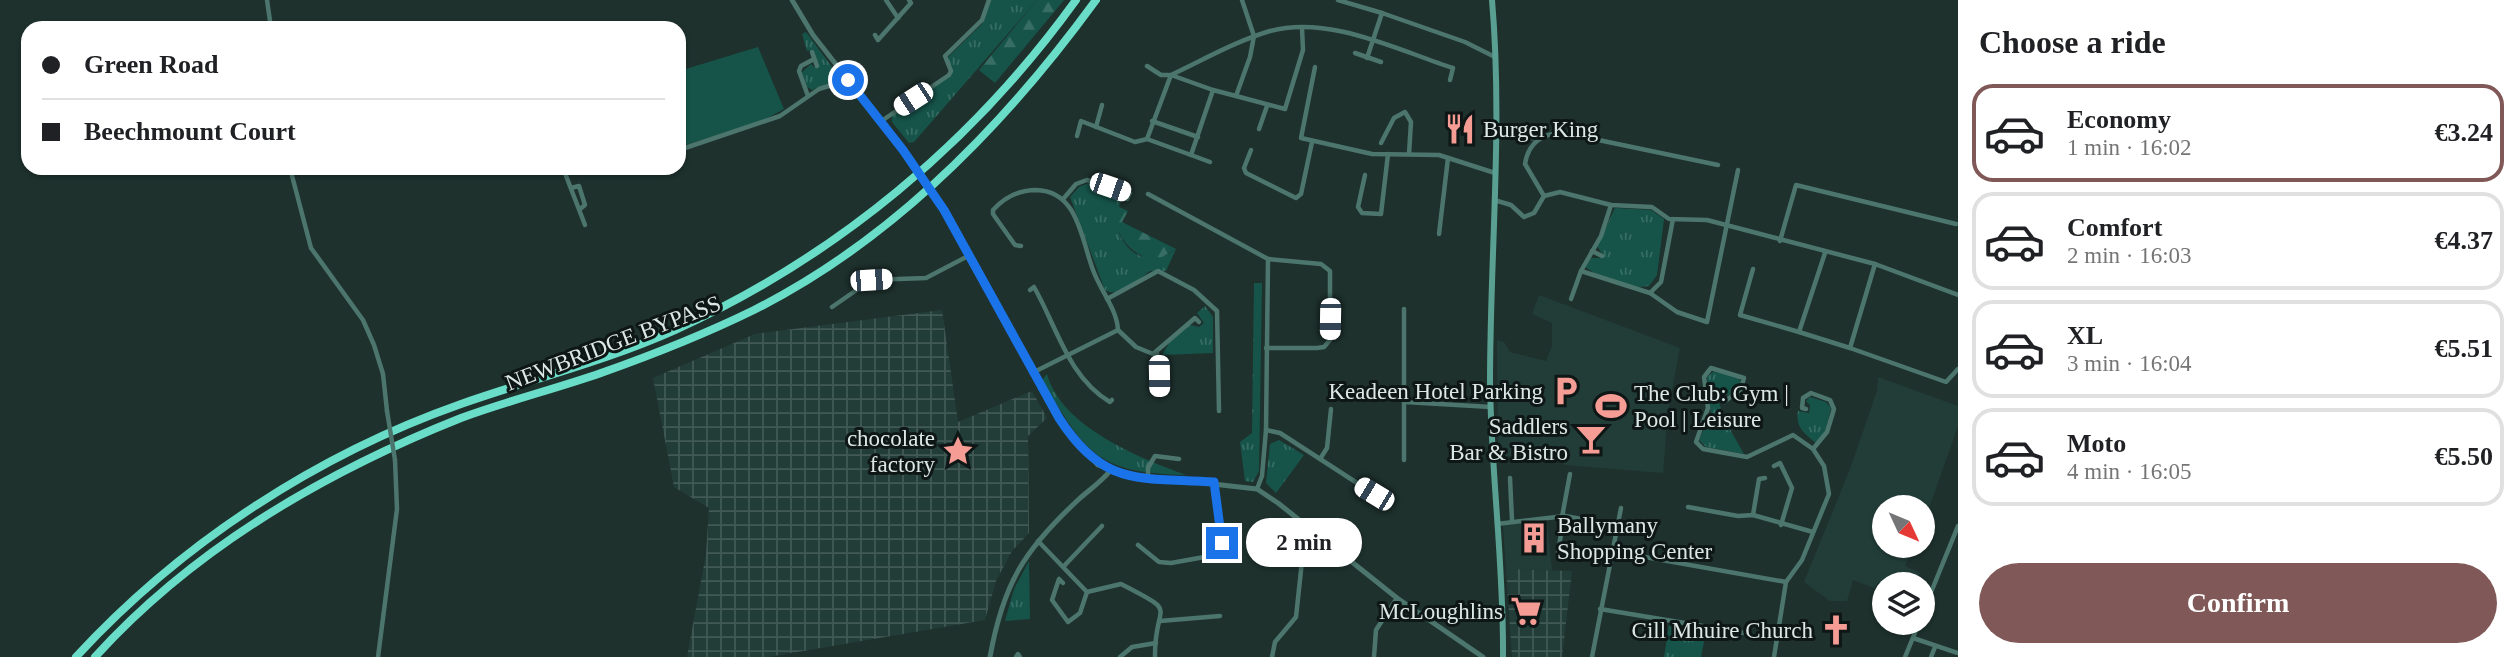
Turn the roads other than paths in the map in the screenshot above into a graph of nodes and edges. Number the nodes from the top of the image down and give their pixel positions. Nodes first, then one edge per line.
1 (267, 0) edge
2 (792, 0) edge
3 (887, 0) edge
4 (909, 0) edge
5 (989, 0) edge
6 (1076, 0) edge
7 (1096, 0) edge
8 (1242, 0) edge
9 (1338, 0) edge
10 (1492, 0) edge
11 (1382, 13) junction
12 (898, 18) junction
13 (270, 21) edge
14 (1302, 27) junction
15 (875, 35) dead end
16 (1254, 36) junction
17 (1373, 42) junction
18 (812, 52) dead end
19 (1355, 53) dead end
20 (1496, 57) junction
21 (1367, 58) junction
22 (814, 59) junction
23 (1381, 62) dead end
24 (817, 66) dead end
25 (1147, 66) dead end
26 (1315, 66) dead end
27 (1171, 75) junction
28 (848, 80) junction
29 (1450, 80) dead end
30 (1213, 90) junction
31 (808, 96) junction
32 (1236, 96) junction
33 (1102, 105) dead end
34 (1267, 106) junction
35 (1152, 121) junction
36 (880, 122) junction
37 (1096, 127) junction
38 (1497, 128) junction
39 (1259, 129) dead end
40 (1077, 136) dead end
41 (1198, 137) junction
42 (1147, 139) junction
43 (1539, 139) junction
44 (1312, 142) junction
45 (1381, 142) dead end
46 (686, 147) edge
47 (1251, 149) dead end
48 (1388, 154) junction
49 (1409, 154) junction
50 (1191, 155) junction
51 (1448, 158) junction
52 (1210, 162) dead end
53 (1718, 165) dead end
54 (1738, 170) dead end
55 (1495, 173) junction
56 (291, 175) edge
57 (566, 175) edge
58 (1365, 176) dead end
59 (571, 188) junction
60 (1148, 194) dead end
61 (1544, 196) junction
62 (1064, 198) junction
63 (1127, 199) dead end
64 (1493, 200) junction
65 (1611, 205) junction
66 (580, 209) junction
67 (1673, 219) junction
68 (1956, 224) dead end
69 (585, 225) dead end
70 (1727, 227) junction
71 (1439, 234) dead end
72 (1780, 241) junction
73 (1020, 246) dead end
74 (1592, 251) junction
75 (1825, 253) junction
76 (970, 254) junction
77 (1602, 256) dead end
78 (1269, 259) junction
79 (1875, 264) junction
80 (1753, 269) dead end
81 (1581, 271) junction
82 (870, 273) dead end
83 (871, 280) junction
84 (1034, 288) dead end
85 (1650, 293) junction
86 (1958, 295) edge
87 (1107, 299) junction
88 (1571, 299) dead end
89 (832, 307) dead end
90 (1404, 309) dead end
91 (1199, 322) dead end
92 (1118, 330) junction
93 (1799, 332) junction
94 (1266, 348) junction
95 (1850, 348) junction
96 (1157, 353) junction
97 (1066, 355) junction
98 (1958, 369) edge
99 (1034, 372) junction
100 (1154, 392) dead end
101 (1721, 399) dead end
102 (1112, 400) dead end
103 (1405, 402) junction
104 (1490, 407) junction
105 (1331, 408) dead end
106 (1806, 409) dead end
107 (1219, 411) dead end
108 (1266, 430) junction
109 (1813, 449) junction
110 (1179, 458) dead end
111 (1320, 459) junction
112 (1404, 460) dead end
113 (1774, 466) dead end
114 (1110, 471) junction
115 (1570, 474) dead end
116 (1148, 478) junction
117 (1510, 478) dead end
118 (1765, 478) dead end
119 (1214, 482) junction
120 (1257, 489) junction
121 (1388, 498) dead end
122 (1688, 507) dead end
123 (1621, 508) dead end
124 (1753, 515) junction
125 (1563, 517) junction
126 (1581, 519) dead end
127 (1512, 520) junction
128 (1497, 524) junction
129 (1782, 525) junction
130 (1102, 526) dead end
131 (1958, 526) edge
132 (1814, 532) junction
133 (1320, 537) junction
134 (1038, 541) junction
135 (1138, 545) dead end
136 (1611, 551) junction
137 (1558, 552) dead end
138 (1064, 566) junction
139 (1786, 582) junction
140 (1063, 583) dead end
141 (1935, 583) edge
142 (1087, 592) junction
143 (1397, 598) junction
144 (1600, 609) junction
145 (1218, 618) dead end
146 (1160, 621) junction
147 (1745, 633) dead end
148 (1914, 635) edge
149 (1913, 638) junction
150 (1156, 643) junction
151 (1935, 647) junction
152 (1958, 651) edge
153 (1474, 654) edge
154 (76, 657) edge
155 (95, 657) edge
156 (378, 657) edge
157 (990, 657) edge
158 (1120, 657) edge
159 (1155, 657) edge
160 (1272, 657) edge
161 (1374, 657) edge
162 (1482, 657) edge
163 (1503, 657) edge
164 (1592, 657) edge
165 (1774, 657) edge
166 (1905, 657) edge
167 (1931, 657) edge

1 - 13 street
2 - 28 street
3 - 12 street
4 - 12 street
5 - 36 street
6 - 154 highway, NEWBRIDGE BYPASS
7 - 155 highway, NEWBRIDGE BYPASS
8 - 16 street
9 - 11 street
10 - 20 main road
11 - 17 street
11 - 20 street
12 - 15 street
14 - 16 street
14 - 17 street
14 - 34 street
16 - 27 street
16 - 32 street
17 - 21 street
17 - 29 street
18 - 22 street
19 - 21 street
20 - 38 main road
21 - 23 street
22 - 24 street
22 - 31 street
25 - 27 street
26 - 44 street
27 - 30 street
27 - 35 street
28 - 31 street
28 - 36 street
30 - 32 street
30 - 41 street
31 - 46 street
32 - 34 street
33 - 37 street
34 - 39 street
35 - 41 street
35 - 42 street
36 - 76 street, bridge
37 - 40 street
37 - 42 street
38 - 43 street
38 - 55 main road
41 - 50 street
42 - 50 street
43 - 53 street
43 - 61 street
44 - 47 street
44 - 48 street
45 - 49 street
48 - 49 street
48 - 58 street
49 - 51 street
50 - 52 street
51 - 55 street
51 - 71 street
54 - 70 street
55 - 64 main road
56 - 156 street, bridge
57 - 59 street
59 - 66 street
59 - 66 street
60 - 78 street
61 - 64 street
61 - 65 street
62 - 63 street
62 - 73 street
62 - 87 street
64 - 104 main road
65 - 67 street
65 - 74 street
66 - 69 street
67 - 70 street
67 - 85 street
68 - 72 street
70 - 72 street
70 - 85 street
72 - 75 street
74 - 77 street
74 - 81 street
75 - 79 street
75 - 93 street
76 - 83 street
76 - 99 street
78 - 94 street
78 - 94 street
79 - 86 street
79 - 95 street
80 - 93 street
81 - 85 street
81 - 88 street
82 - 83 street
83 - 89 street
84 - 97 street
87 - 92 street
87 - 107 street
90 - 103 street
91 - 96 street
92 - 96 street
92 - 97 street
93 - 95 street
94 - 108 street
95 - 98 street
96 - 100 street
97 - 99 street
97 - 102 street
99 - 114 street
101 - 109 street
103 - 104 street
103 - 112 street
104 - 128 main road
105 - 111 street
106 - 109 street
108 - 111 street
108 - 120 street
109 - 132 street
110 - 116 street
111 - 121 street
113 - 129 street
114 - 116 street
114 - 134 street
115 - 125 street
116 - 119 street
117 - 127 street
118 - 124 street
119 - 120 street
119 - 135 street
120 - 133 street
122 - 124 street
123 - 136 street
124 - 129 street
125 - 126 street
125 - 127 street
125 - 137 street
127 - 128 street
128 - 163 main road
129 - 132 street
130 - 138 street
131 - 141 street
132 - 139 street
133 - 143 street
133 - 160 street
134 - 138 street
134 - 157 street
136 - 139 street
136 - 144 street
138 - 142 street
139 - 165 street
140 - 142 street
142 - 146 street
143 - 153 street
143 - 161 street
144 - 147 street
144 - 164 street
145 - 146 street
146 - 150 street
148 - 149 street
149 - 151 street
149 - 166 street
150 - 158 street
150 - 159 street
151 - 152 street
151 - 167 street
153 - 162 street

